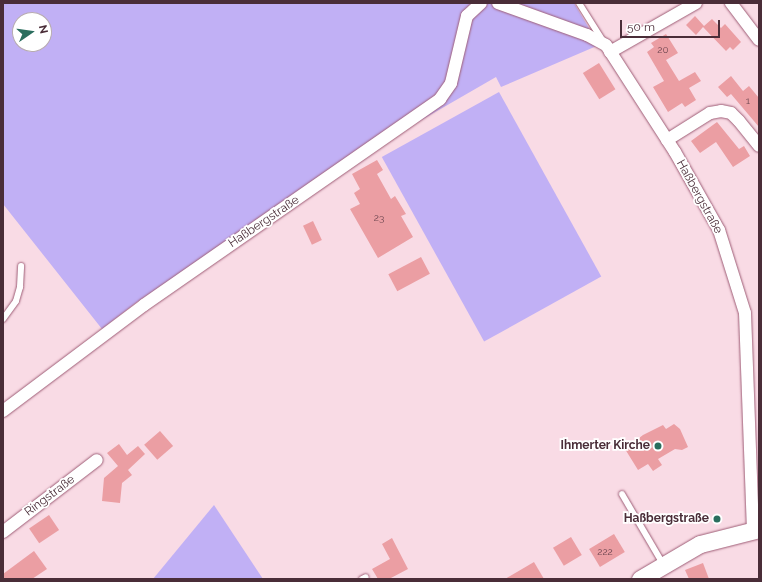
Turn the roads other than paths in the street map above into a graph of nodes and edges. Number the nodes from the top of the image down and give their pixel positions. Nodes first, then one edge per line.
1 (481, 3) edge
2 (498, 3) edge
3 (579, 3) edge
4 (696, 3) edge
5 (730, 3) edge
6 (759, 40) edge
7 (608, 49) junction
8 (667, 140) junction
9 (759, 146) edge
10 (21, 266) dead end
11 (3, 319) edge
12 (3, 411) edge
13 (97, 460) dead end
14 (622, 494) dead end
15 (756, 529) edge
16 (3, 532) edge
17 (663, 564) junction
18 (640, 579) edge

1 - 12 street, Haßbergstraße
2 - 7 street, Haßbergstraße
3 - 7 lane
4 - 7 street
5 - 6 street
7 - 8 street, Haßbergstraße
8 - 9 street
8 - 15 street, Haßbergstraße
10 - 11 lane
13 - 16 street, Ringstraße
14 - 17 lane
15 - 17 main road
17 - 18 main road

